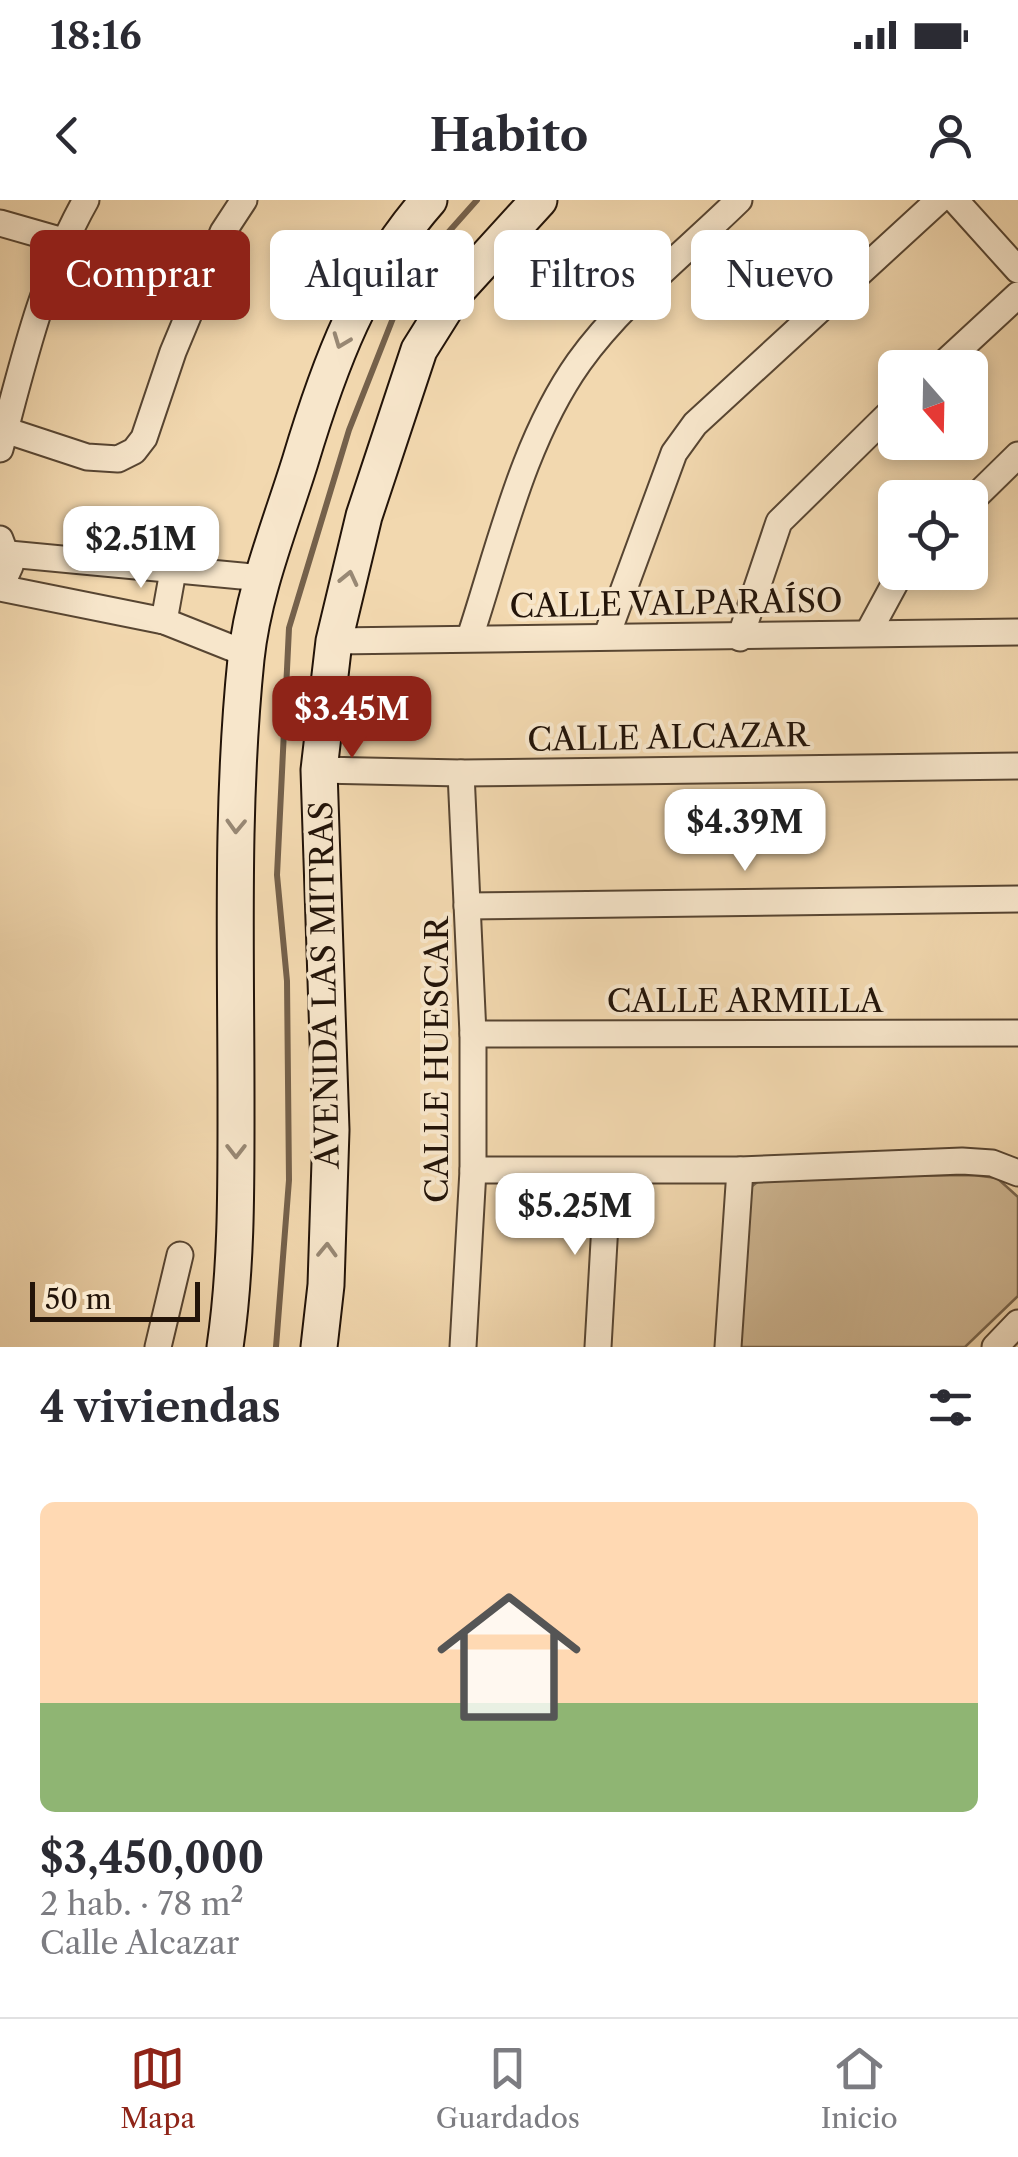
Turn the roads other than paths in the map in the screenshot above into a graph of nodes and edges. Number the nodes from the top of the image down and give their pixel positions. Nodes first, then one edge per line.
1 (86, 200) edge
2 (244, 200) edge
3 (429, 200) edge
4 (539, 200) edge
5 (739, 200) edge
6 (939, 200) edge
7 (954, 200) edge
8 (0, 223) edge
9 (69, 230) edge
10 (30, 232) edge
11 (1018, 270) edge
12 (1018, 295) edge
13 (30, 317) edge
14 (958, 350) edge
15 (10, 364) edge
16 (878, 425) edge
17 (3, 440) edge
18 (1018, 455) edge
19 (988, 484) edge
20 (4, 546) edge
21 (173, 572) junction
22 (264, 578) junction
23 (0, 588) edge
24 (891, 590) edge
25 (164, 621) junction
26 (1018, 632) edge
27 (868, 633) junction
28 (607, 635) junction
29 (470, 637) junction
30 (740, 638) junction
31 (334, 641) junction
32 (247, 654) junction
33 (1018, 766) edge
34 (319, 770) junction
35 (460, 773) junction
36 (1018, 899) edge
37 (468, 906) junction
38 (1018, 1032) edge
39 (473, 1034) junction
40 (473, 1170) junction
41 (740, 1170) junction
42 (608, 1171) junction
43 (1018, 1174) edge
44 (180, 1255) dead end
45 (1018, 1323) edge
46 (158, 1347) edge
47 (225, 1347) edge
48 (320, 1347) edge
49 (462, 1347) edge
50 (598, 1347) edge
51 (728, 1347) edge
52 (995, 1347) edge

1 - 9 street
2 - 17 street
3 -> 22 street
31 -> 4 street, AVENIDA LAS MITRAS
5 - 29 street
6 - 28 street
7 - 11 street
8 - 10 street
12 - 14 street
13 - 15 street
15 - 17 street
16 - 30 street
18 - 19 street
20 - 21 street
20 - 23 street
21 - 22 street
21 - 25 street
22 - 32 street
23 - 25 street
24 - 27 street
25 - 32 street
26 - 27 street, CALLE VALPARAÍSO
27 - 30 street, CALLE VALPARAÍSO
28 - 29 street, CALLE VALPARAÍSO
28 - 30 street, CALLE VALPARAÍSO
29 - 31 street, CALLE VALPARAÍSO
31 - 34 street, AVENIDA LAS MITRAS
32 -> 47 street
33 - 35 street, CALLE ALCAZAR
34 - 35 street, CALLE ALCAZAR
48 -> 34 street, AVENIDA LAS MITRAS
35 - 37 street, CALLE HUESCAR
36 - 37 street
37 - 39 street, CALLE HUESCAR
38 - 39 street, CALLE ARMILLA
39 - 40 street, CALLE HUESCAR
40 - 42 street
40 - 49 street, CALLE HUESCAR
41 - 42 street
41 - 43 street
41 - 51 street
42 - 50 street
44 - 46 street
45 - 52 street

